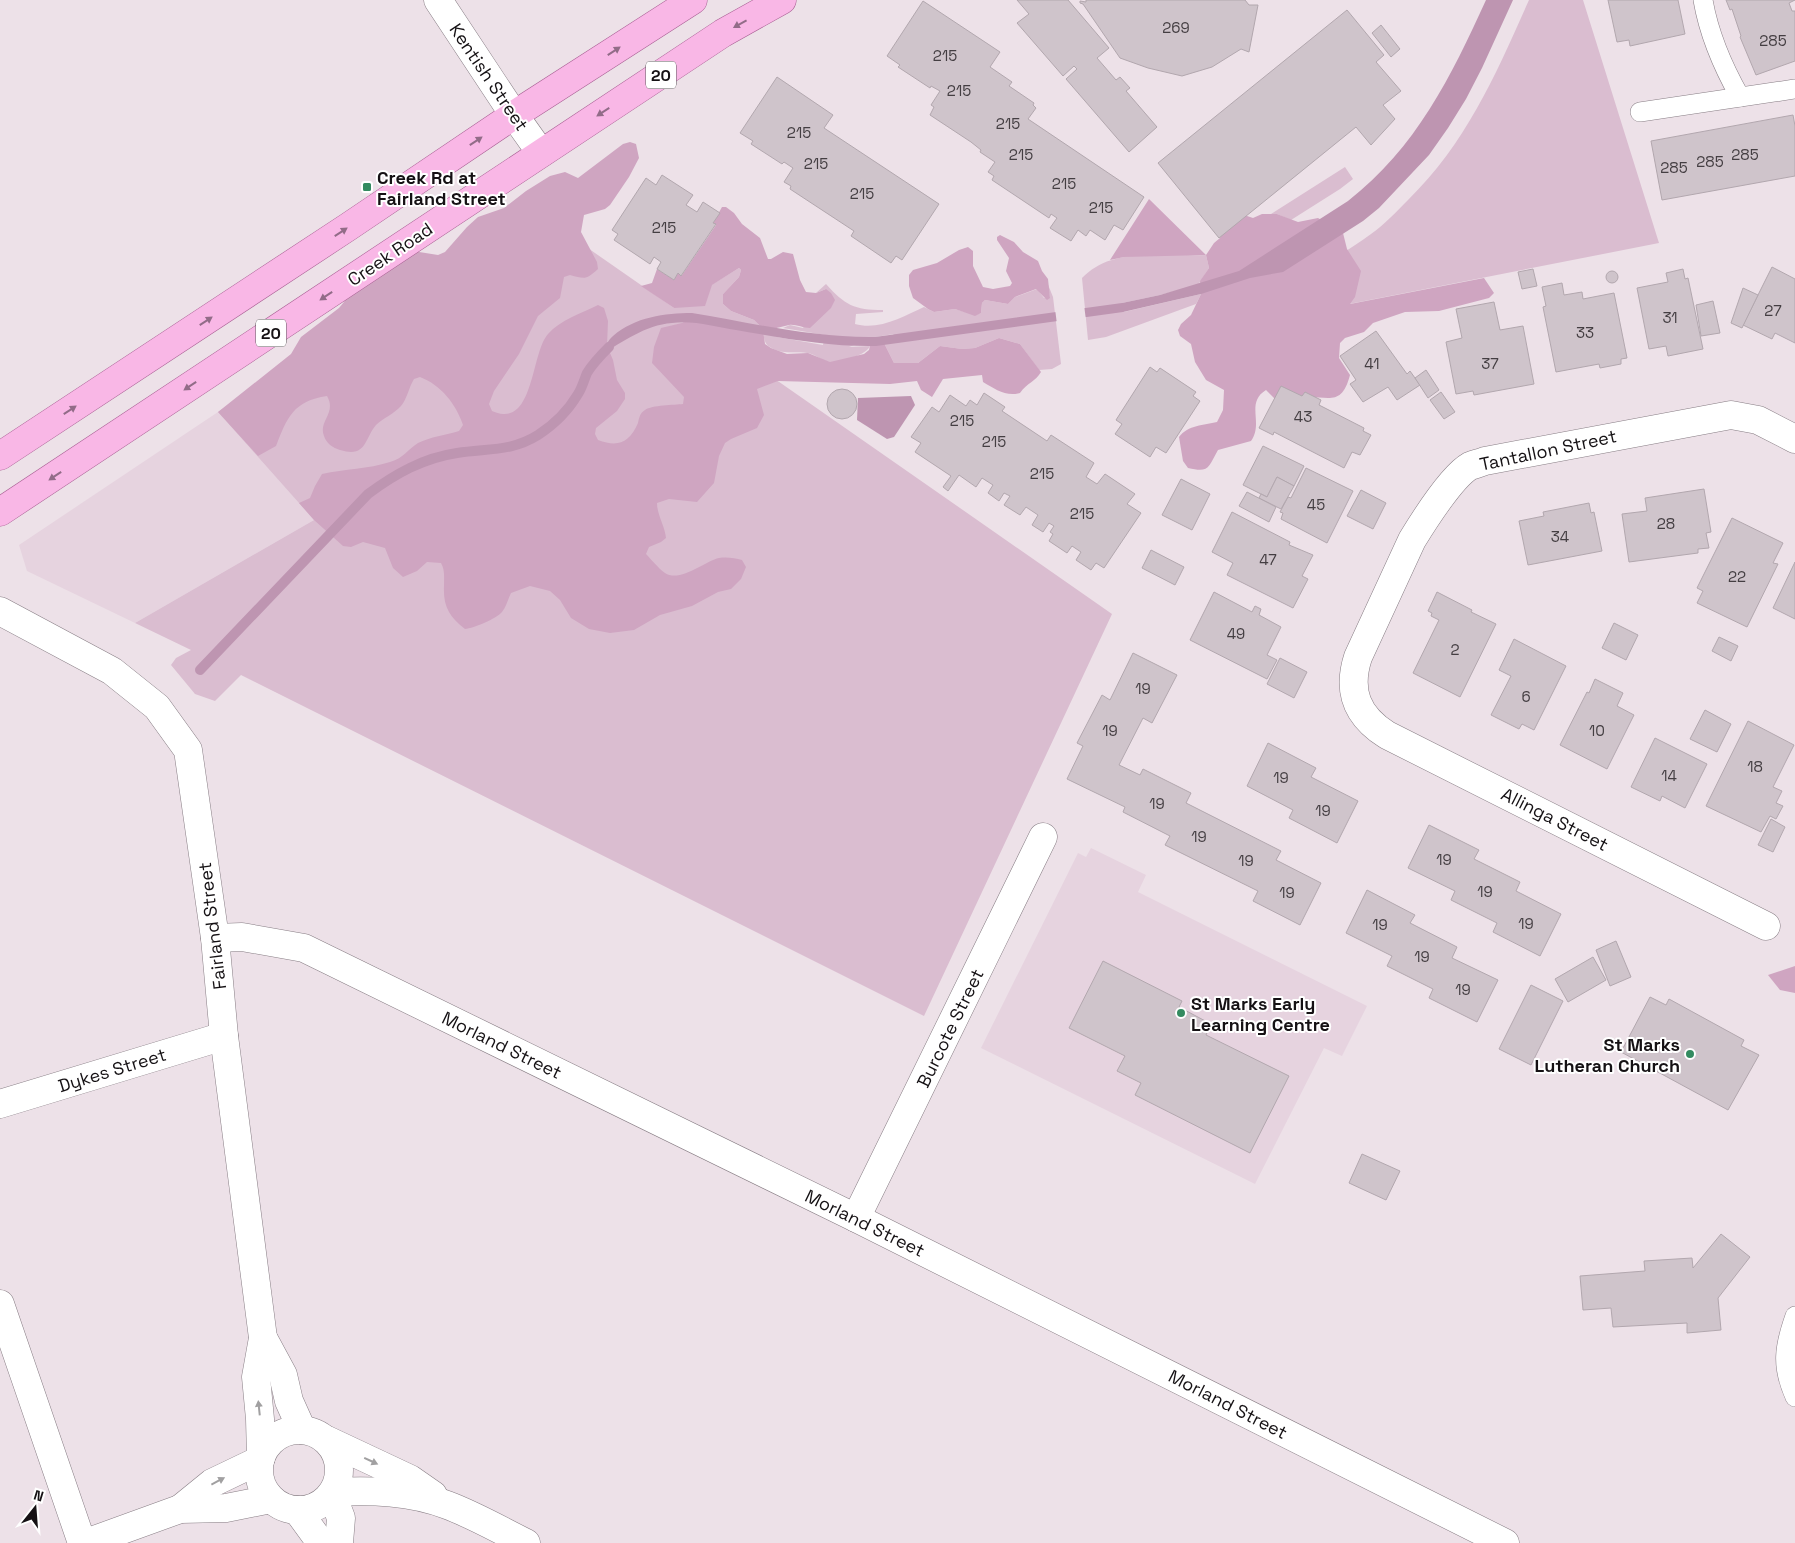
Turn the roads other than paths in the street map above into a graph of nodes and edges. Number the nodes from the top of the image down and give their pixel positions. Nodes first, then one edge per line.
1 (438, 0) edge
2 (693, 0) edge
3 (782, 0) edge
4 (1703, 0) edge
5 (1795, 89) edge
6 (1740, 97) junction
7 (1640, 112) dead end
8 (514, 115) junction
9 (541, 153) junction
10 (1795, 439) edge
11 (0, 456) edge
12 (0, 512) edge
13 (0, 611) edge
14 (1356, 699) joint
15 (1043, 837) dead end
16 (1766, 926) dead end
17 (215, 938) junction
18 (224, 1036) junction
19 (0, 1104) edge
20 (856, 1218) junction
21 (0, 1304) edge
22 (1795, 1316) edge
23 (263, 1338) junction
24 (1795, 1397) edge
25 (302, 1430) junction
26 (327, 1440) junction
27 (260, 1459) junction
28 (333, 1493) junction
29 (271, 1499) junction
30 (446, 1505) junction
31 (180, 1509) junction
32 (297, 1510) junction
33 (82, 1543) edge
34 (86, 1543) edge
35 (321, 1543) edge
36 (339, 1543) edge
37 (526, 1543) edge
38 (1506, 1543) edge

1 - 8 street, Kentish Street
8 -> 2 main road
3 -> 9 main road, Creek Road / 20
4 - 6 lane
5 - 6 lane
6 - 7 lane
8 - 9 street, Kentish Street
11 -> 8 main road
9 -> 12 main road, Creek Road / 20
10 - 14 street, Tantallon Street
13 - 17 street, Fairland Street
14 - 16 street, Allinga Street
15 - 20 street, Burcote Street
17 - 18 street, Fairland Street
17 - 20 street, Morland Street
18 - 19 street, Dykes Street
18 - 23 street, Fairland Street
20 - 38 street, Morland Street
21 - 33 street
22 - 24 lane
23 - 25 street, Fairland Street
27 -> 23 street, Fairland Street
25 - 26 street
25 - 27 street
26 - 28 street
26 -> 30 street
27 - 29 street
31 -> 27 street
28 - 30 street
28 - 32 street
28 - 36 street
29 - 31 street
29 - 32 street
30 - 37 street
31 - 34 street
32 - 35 street

